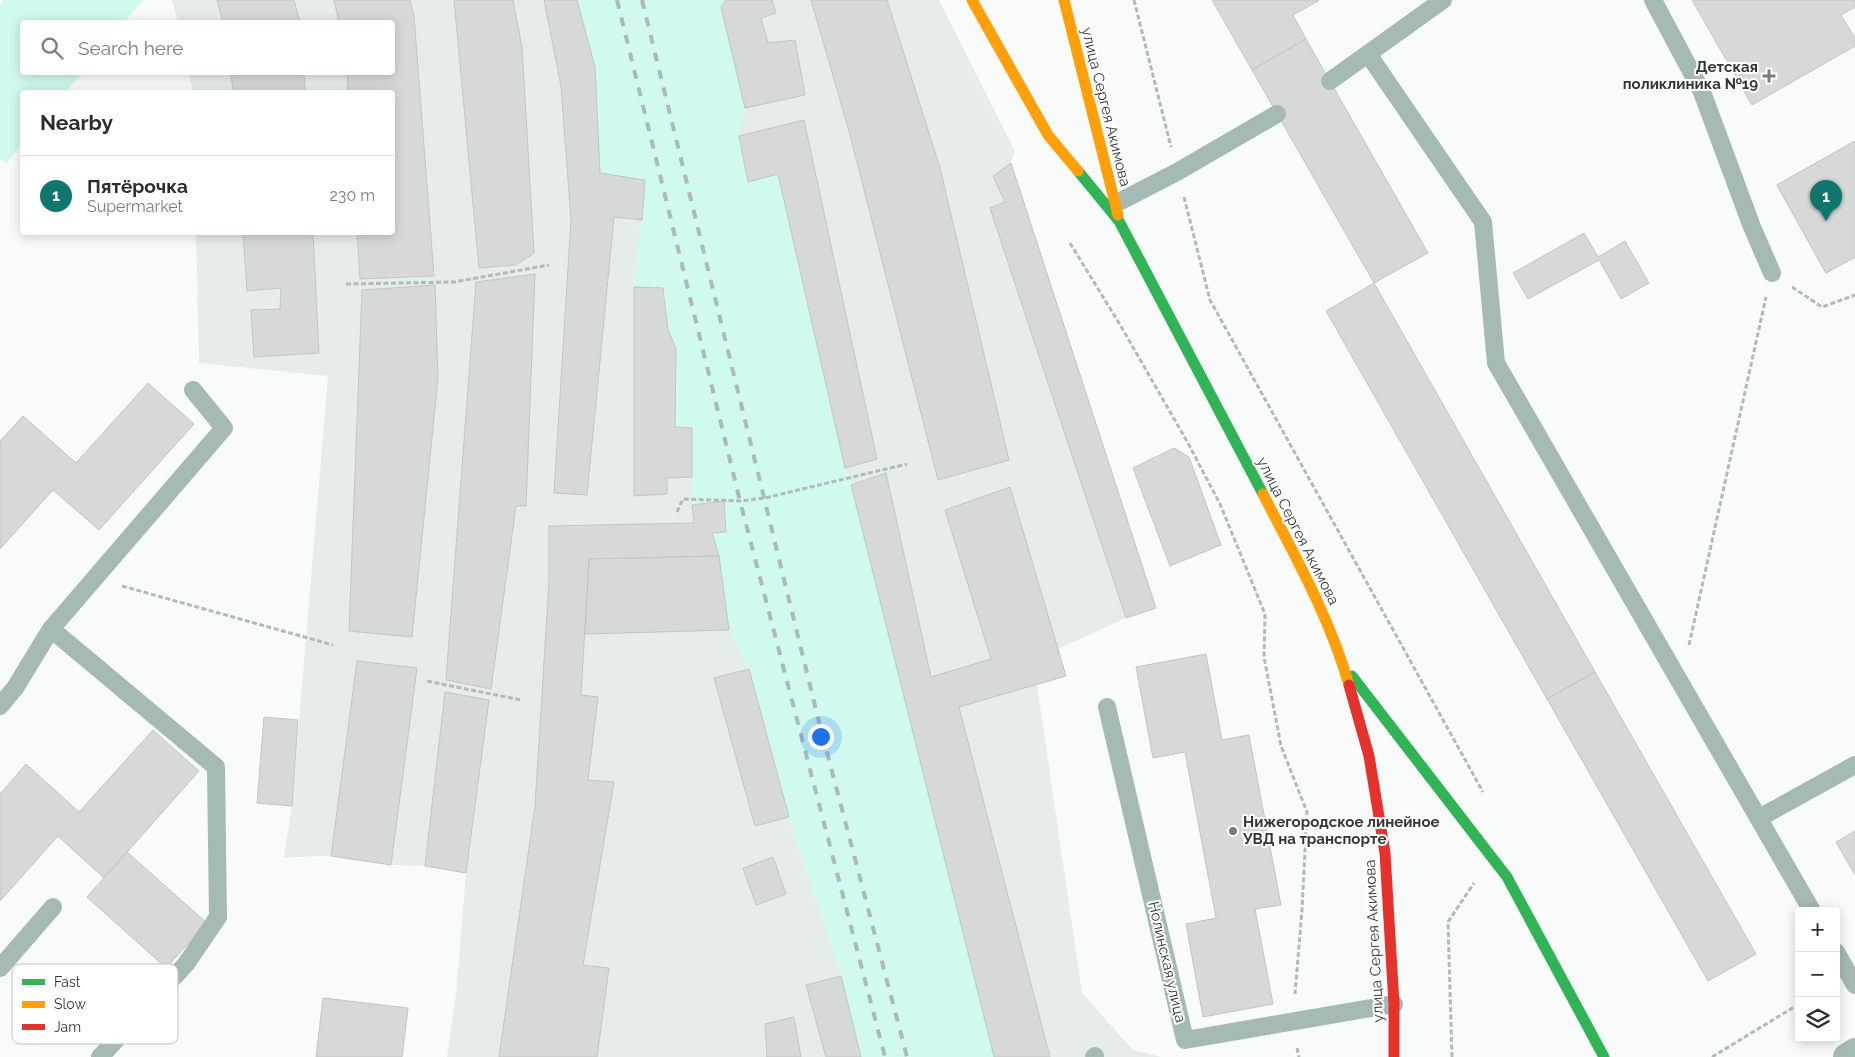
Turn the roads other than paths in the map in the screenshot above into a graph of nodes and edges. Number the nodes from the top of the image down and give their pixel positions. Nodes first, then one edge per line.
1 (972, 0) edge
2 (1443, 0) edge
3 (1653, 0) edge
4 (1069, 2) edge
5 (1368, 54) junction
6 (1330, 81) dead end
7 (1277, 114) dead end
8 (1117, 213) junction
9 (1772, 273) road end
10 (193, 390) dead end
11 (51, 629) junction
12 (1343, 664) junction
13 (0, 706) edge
14 (1107, 707) dead end
15 (1855, 765) edge
16 (1759, 818) junction
17 (1810, 907) edge
18 (53, 908) dead end
19 (1840, 959) edge
20 (0, 968) edge
21 (178, 973) edge
22 (1855, 984) edge
23 (1394, 1004) junction
24 (112, 1044) edge
25 (1855, 1052) edge
26 (100, 1057) edge
27 (1394, 1057) edge
28 (1604, 1057) edge
29 (1846, 1057) edge

1 - 8 main road, улица Сергея Акимова
2 - 5 lane
3 - 9 lane
4 - 8 main road, улица Сергея Акимова
5 - 6 lane
5 - 16 lane
7 - 8 lane
8 - 12 main road, улица Сергея Акимова
10 - 11 lane
11 - 13 lane
11 - 21 lane
12 - 23 main road, улица Сергея Акимова
12 - 28 main road
14 - 23 lane, Нолинская улица
15 - 16 lane
16 - 17 lane
18 - 20 lane
19 - 22 lane
23 - 27 main road, улица Сергея Акимова
24 - 26 lane
25 - 29 street

